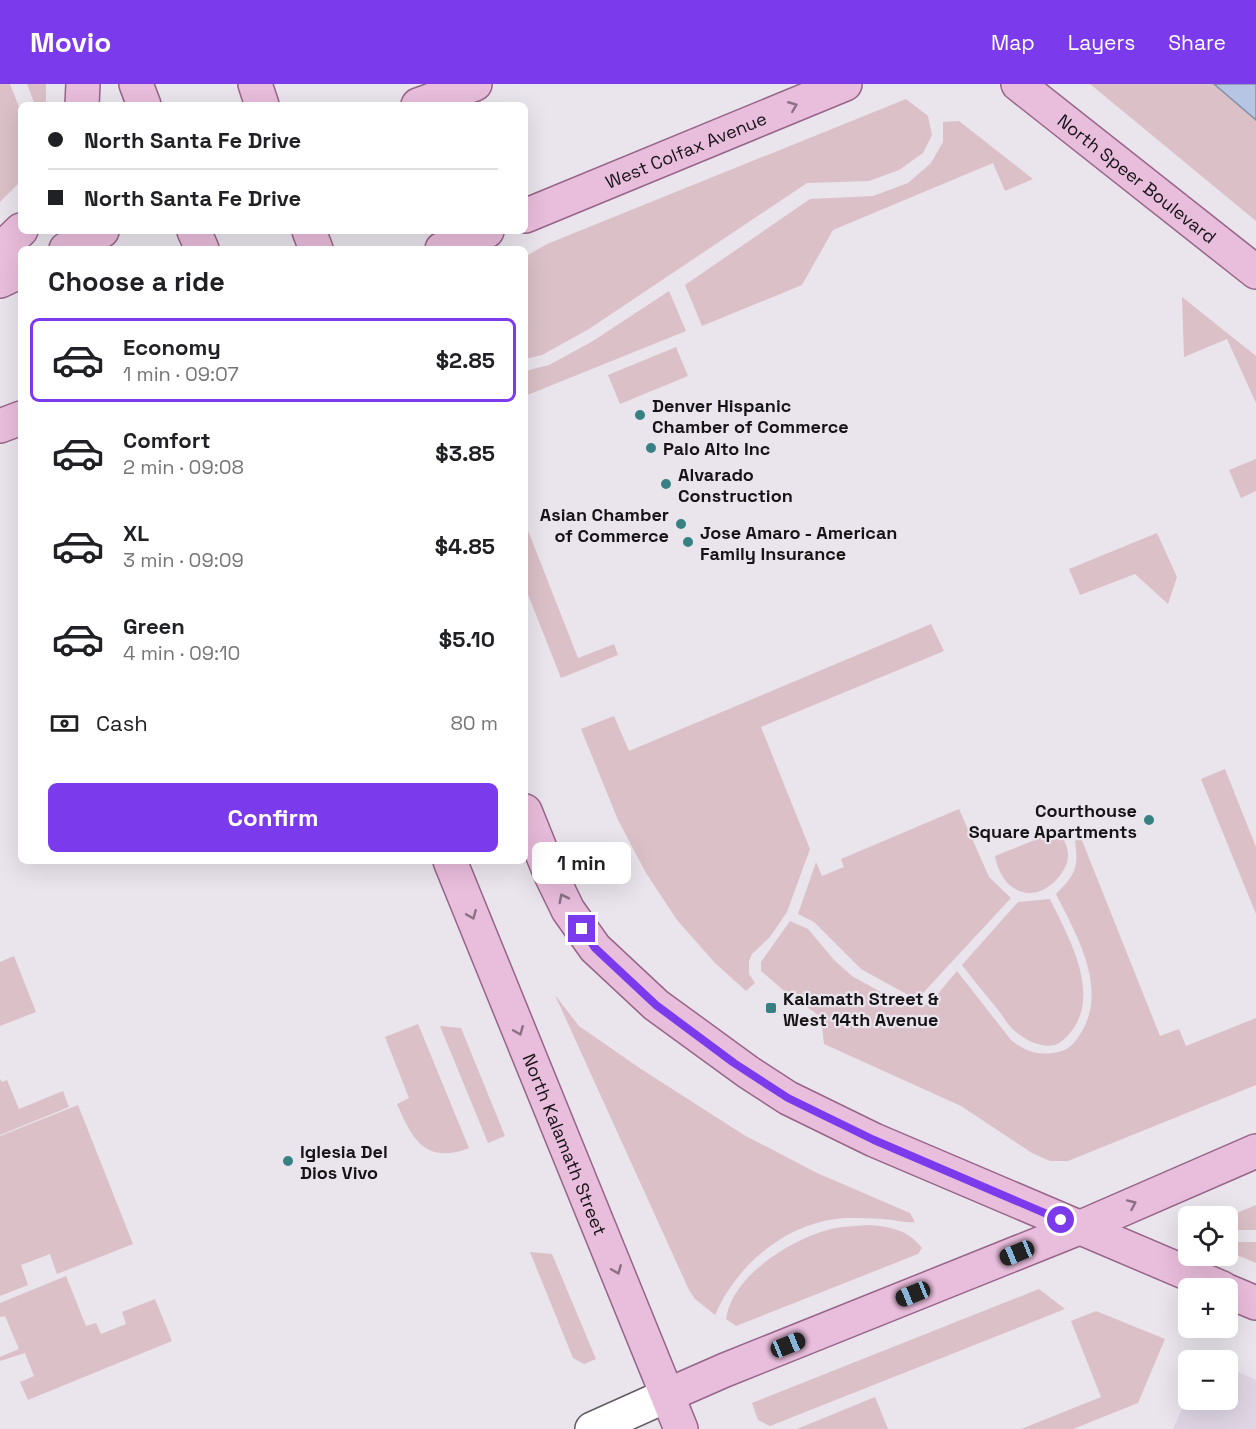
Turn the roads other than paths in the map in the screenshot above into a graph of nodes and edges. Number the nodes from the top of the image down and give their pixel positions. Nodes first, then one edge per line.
1 (83, 84) edge
2 (136, 84) edge
3 (255, 84) edge
4 (475, 84) edge
5 (846, 84) edge
6 (1018, 84) edge
7 (82, 102) edge
8 (143, 102) edge
9 (261, 102) edge
10 (426, 102) edge
11 (574, 196) junction
12 (528, 215) edge
13 (528, 223) edge
14 (18, 233) edge
15 (96, 234) edge
16 (480, 234) edge
17 (511, 234) edge
18 (72, 246) edge
19 (450, 246) edge
20 (494, 246) edge
21 (0, 250) edge
22 (18, 272) edge
23 (1256, 272) edge
24 (0, 281) edge
25 (18, 419) edge
26 (0, 426) edge
27 (528, 818) edge
28 (451, 864) edge
29 (1256, 1151) edge
30 (1079, 1228) junction
31 (1198, 1278) edge
32 (1238, 1296) edge
33 (1256, 1304) edge
34 (668, 1395) junction
35 (592, 1429) edge
36 (681, 1429) edge

1 - 7 main road
2 - 8 main road
3 - 9 main road
4 - 10 main road
11 -> 5 main road, West Colfax Avenue
6 - 23 main road, North Speer Boulevard
11 - 12 main road, West Colfax Avenue
11 - 13 main road
14 - 21 main road
15 - 18 main road
16 - 19 main road
17 - 20 main road
22 - 24 main road
25 - 26 main road
30 -> 27 main road
28 -> 34 main road, North Kalamath Street
30 -> 29 main road
30 - 31 main road
30 - 34 main road
32 - 33 main road
34 - 35 street
34 - 36 main road, North Kalamath Street

